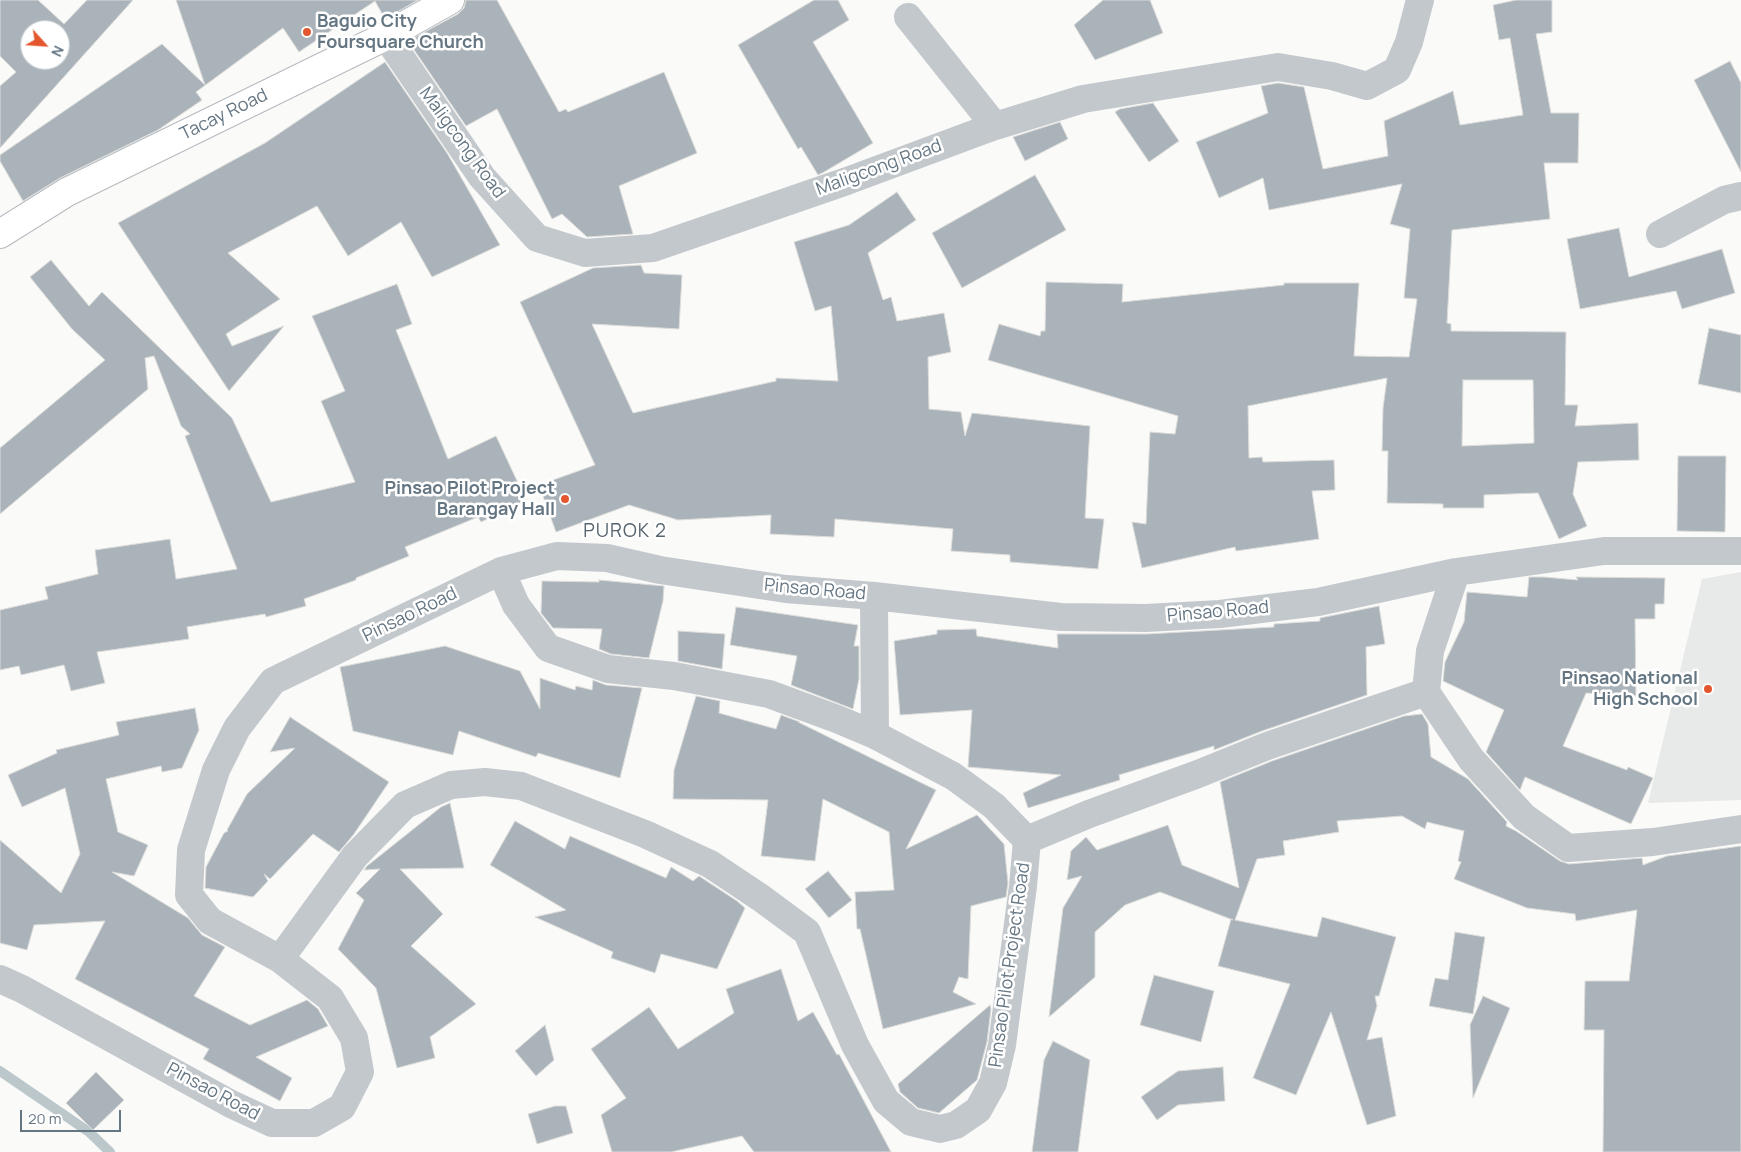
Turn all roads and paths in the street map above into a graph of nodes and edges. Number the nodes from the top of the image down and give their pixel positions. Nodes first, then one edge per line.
1 (450, 0) edge
2 (1420, 0) edge
3 (908, 17) dead end
4 (386, 36) junction
5 (995, 126) junction
6 (1741, 196) edge
7 (0, 234) edge
8 (1660, 234) dead end
9 (1741, 551) edge
10 (501, 571) junction
11 (1456, 572) junction
12 (874, 596) junction
13 (1426, 692) junction
14 (875, 735) junction
15 (1741, 829) edge
16 (1027, 840) junction
17 (280, 959) junction
18 (0, 979) edge

1 - 4 main road, Tacay Road
2 - 5 street, Maligcong Road
3 - 5 street
4 - 5 street, Maligcong Road
4 - 7 main road, Tacay Road
6 - 8 street
9 - 11 street
10 - 12 street, Pinsao Road
10 - 14 street, Pinsao Pilot Project Road
10 - 17 street, Pinsao Road
11 - 12 street, Pinsao Road
11 - 13 street
12 - 14 street
13 - 15 street
13 - 16 street, Pinsao Pilot Project Road
14 - 16 street, Pinsao Pilot Project Road
16 - 17 street, Pinsao Pilot Project Road
17 - 18 street, Pinsao Road

